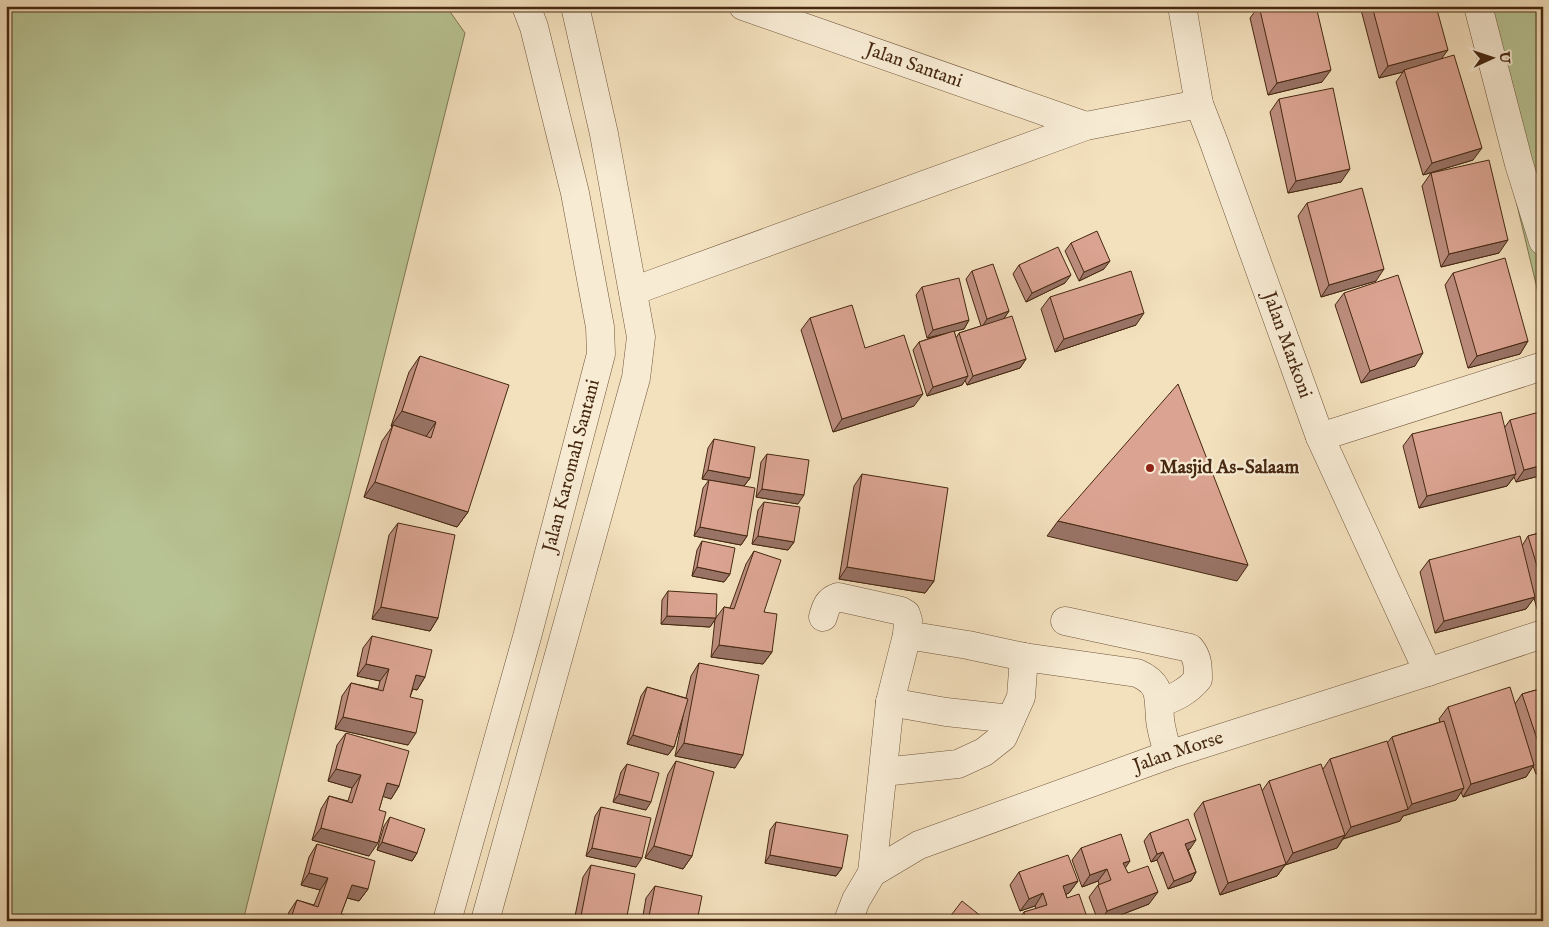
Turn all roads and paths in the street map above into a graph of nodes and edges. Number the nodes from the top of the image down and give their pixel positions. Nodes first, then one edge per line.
1 (526, 6) edge
2 (575, 6) edge
3 (743, 6) edge
4 (1182, 6) edge
5 (1478, 6) edge
6 (1198, 104) junction
7 (1086, 126) junction
8 (1543, 241) edge
9 (633, 290) junction
10 (1543, 366) edge
11 (1320, 437) junction
12 (823, 617) dead end
13 (1065, 621) dead end
14 (907, 634) junction
15 (1543, 634) edge
16 (527, 637) junction
17 (562, 647) junction
18 (1024, 657) junction
19 (1428, 672) junction
20 (890, 702) junction
21 (1160, 703) junction
22 (1011, 719) junction
23 (1168, 755) junction
24 (883, 772) junction
25 (872, 873) junction
26 (447, 921) edge
27 (485, 921) edge
28 (848, 921) edge

1 - 16 street, Jalan Karomah Santani
2 - 9 street, Jalan Karomah Santani
3 - 7 street, Jalan Santani
4 - 6 street, Jalan Markoni
5 - 8 street
6 - 7 street
6 - 11 street, Jalan Markoni
7 - 9 street
9 - 17 street, Jalan Karomah Santani
10 - 11 street
11 - 19 street, Jalan Markoni
12 - 14 street
13 - 21 street
14 - 18 street
14 - 20 street
15 - 19 street, Jalan Morse
16 - 17 street
16 - 26 street, Jalan Karomah Santani
17 - 27 street, Jalan Karomah Santani
18 - 21 street
18 - 22 street
19 - 23 street, Jalan Morse
20 - 22 street
20 - 24 street
21 - 23 street
22 - 24 street
23 - 25 street, Jalan Morse
24 - 25 street
25 - 28 street, Jalan Morse

